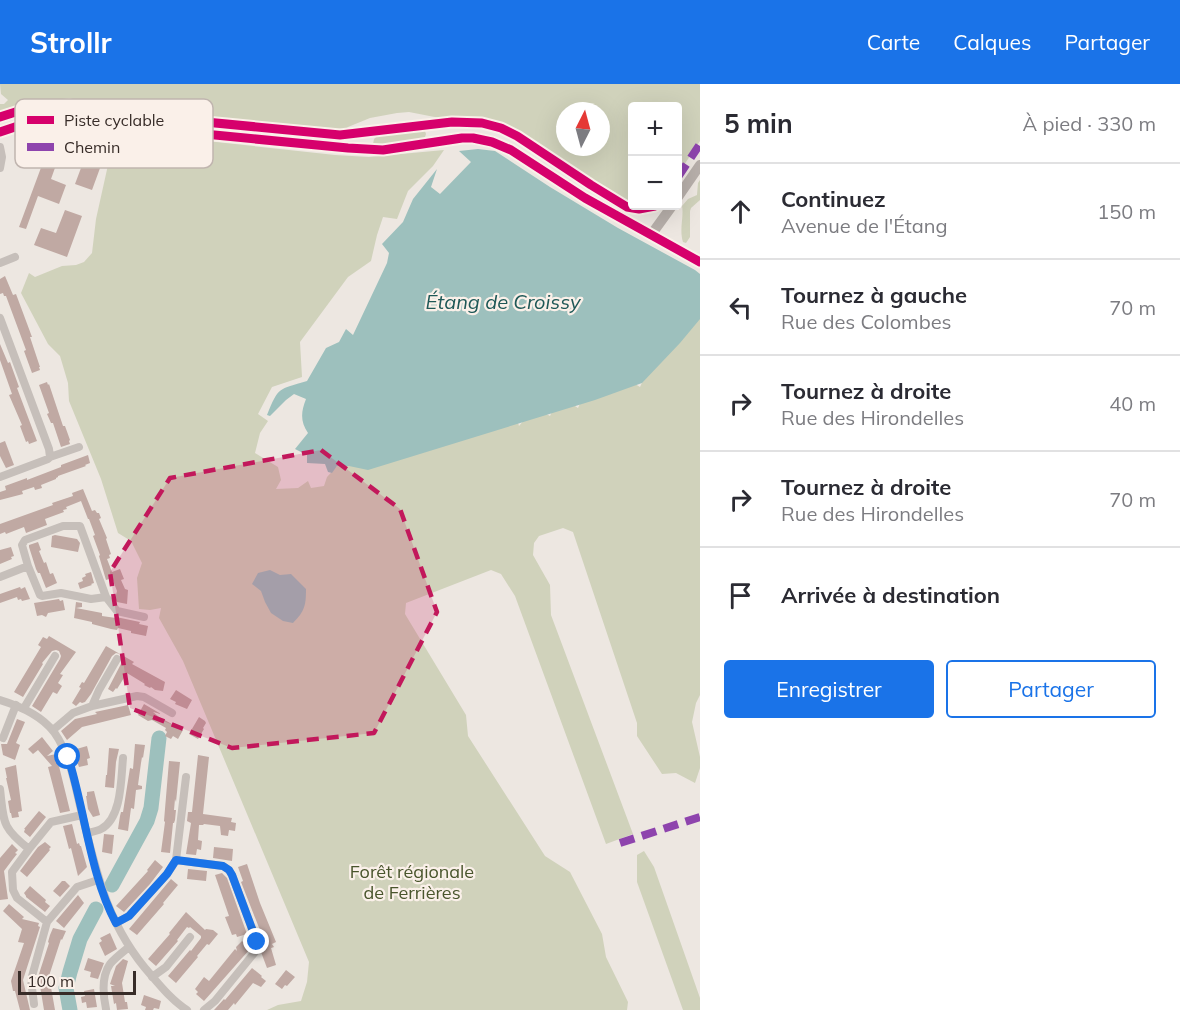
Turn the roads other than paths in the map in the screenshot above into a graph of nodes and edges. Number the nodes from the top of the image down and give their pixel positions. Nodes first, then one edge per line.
1 (15, 127) edge
2 (0, 132) edge
3 (213, 135) edge
4 (0, 147) edge
5 (700, 165) edge
6 (0, 168) edge
7 (682, 191) edge
8 (669, 210) edge
9 (651, 235) junction
10 (15, 257) dead end
11 (700, 262) edge
12 (0, 263) edge
13 (0, 318) edge
14 (2, 328) edge
15 (79, 447) dead end
16 (50, 457) junction
17 (0, 477) edge
18 (28, 566) junction
19 (0, 577) edge
20 (106, 597) junction
21 (144, 617) dead end
22 (55, 656) dead end
23 (117, 659) dead end
24 (0, 700) edge
25 (92, 706) junction
26 (20, 707) junction
27 (172, 713) dead end
28 (52, 730) junction
29 (3, 738) dead end
30 (123, 758) dead end
31 (186, 777) dead end
32 (0, 789) edge
33 (82, 815) junction
34 (87, 833) junction
35 (29, 849) junction
36 (176, 860) junction
37 (98, 880) junction
38 (47, 922) junction
39 (116, 923) junction
40 (190, 937) dead end
41 (129, 947) junction
42 (153, 977) junction
43 (34, 1004) dead end
44 (106, 1009) edge
45 (187, 1010) edge
46 (204, 1010) edge

1 - 2 street
3 - 9 street
4 - 6 street
5 - 7 street
8 - 9 street
9 - 11 street
10 - 12 street
13 - 14 street
14 - 16 street
15 - 16 street
16 - 17 street
18 - 19 street
18 - 20 street
18 - 20 street
20 - 21 street
22 - 26 street
23 - 25 street
24 - 26 street
25 - 27 street
25 - 28 street
26 - 28 street
26 - 29 street
28 - 33 street
30 - 34 street
31 - 36 street
32 - 35 street
33 - 34 street
33 - 35 street
34 - 37 street
35 - 38 street
36 - 39 street
36 - 46 street
37 - 38 street
37 - 39 street
38 - 43 street
39 - 41 street
40 - 42 street
41 - 42 street
41 - 44 street
42 - 45 street

